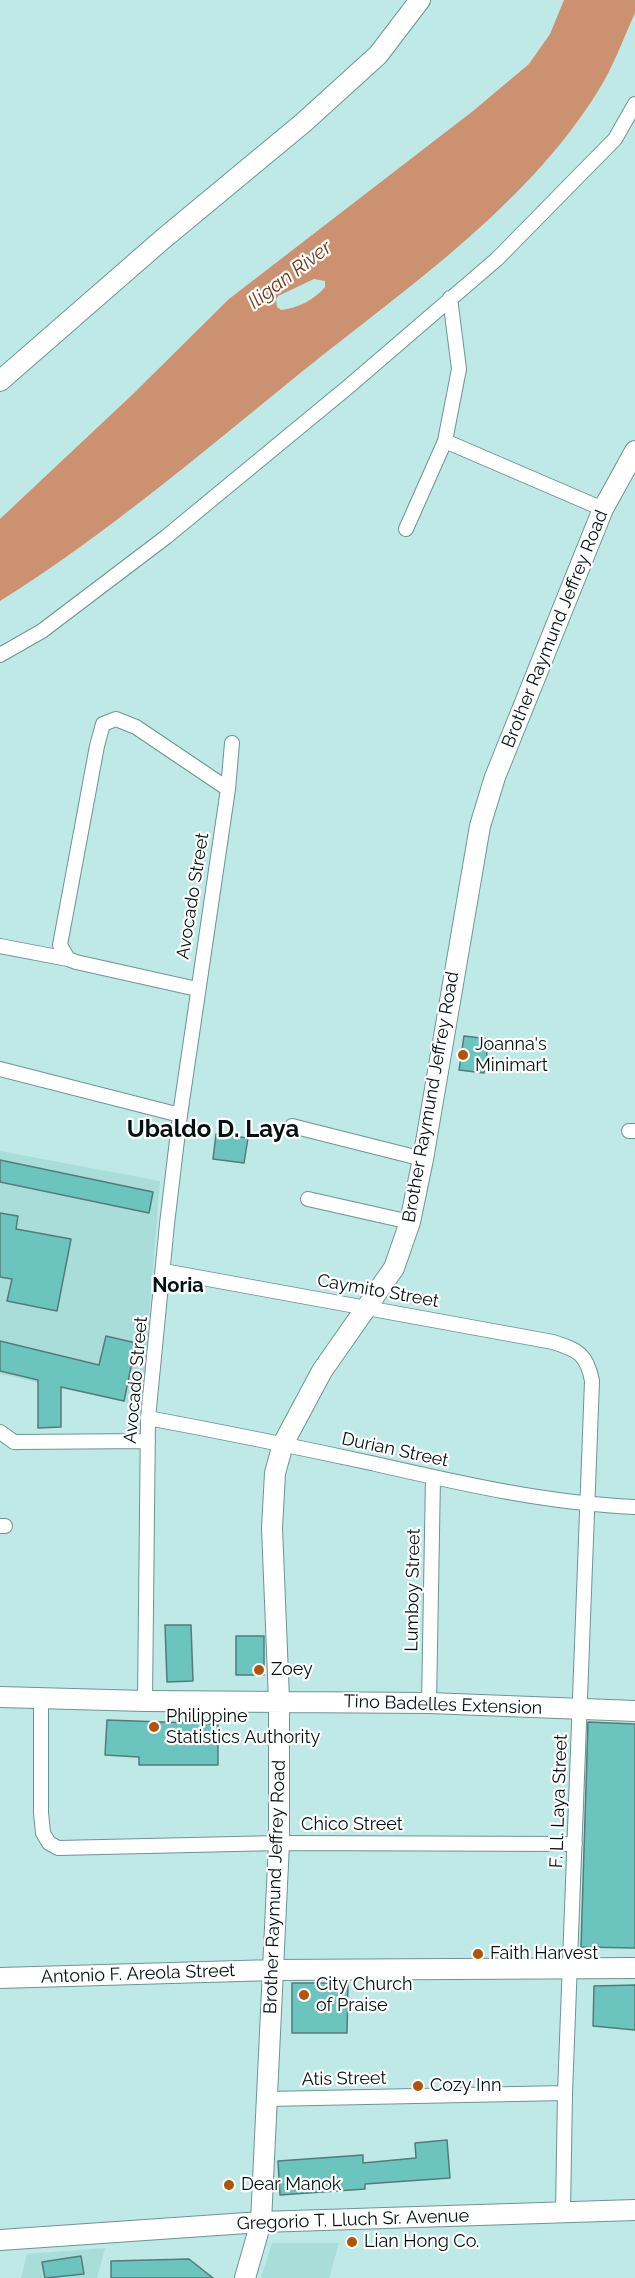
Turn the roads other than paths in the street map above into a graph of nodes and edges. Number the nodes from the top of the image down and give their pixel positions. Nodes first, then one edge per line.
1 (420, 0) edge
2 (635, 104) edge
3 (450, 298) junction
4 (0, 381) edge
5 (444, 441) junction
6 (635, 451) edge
7 (603, 509) junction
8 (406, 528) dead end
9 (0, 656) edge
10 (232, 742) dead end
11 (228, 789) junction
12 (0, 946) edge
13 (69, 959) junction
14 (197, 989) junction
15 (0, 1069) edge
16 (180, 1115) junction
17 (292, 1126) dead end
18 (423, 1159) junction
19 (308, 1199) dead end
20 (410, 1221) junction
21 (164, 1270) junction
22 (368, 1307) junction
23 (584, 1356) joint
24 (148, 1418) junction
25 (0, 1432) edge
26 (148, 1441) junction
27 (283, 1444) junction
28 (433, 1477) junction
29 (588, 1504) junction
30 (635, 1507) edge
31 (0, 1697) edge
32 (41, 1698) junction
33 (279, 1700) junction
34 (145, 1701) junction
35 (429, 1703) junction
36 (580, 1710) junction
37 (635, 1711) edge
38 (279, 1843) junction
39 (575, 1844) junction
40 (635, 1968) edge
41 (570, 1969) junction
42 (274, 1970) junction
43 (0, 1978) edge
44 (565, 2093) junction
45 (267, 2099) junction
46 (635, 2210) edge
47 (563, 2212) junction
48 (261, 2222) junction
49 (0, 2240) edge
50 (245, 2278) edge

1 - 4 street
2 - 3 street
3 - 5 street
3 - 9 street
5 - 7 street
5 - 8 street
6 - 7 street, Brother Raymund Jeffrey Road
7 - 18 street, Brother Raymund Jeffrey Road
10 - 11 street, Avocado Street
11 - 13 street
11 - 14 street, Avocado Street
12 - 13 street
13 - 14 street
14 - 16 street, Avocado Street
15 - 16 street
16 - 21 street, Avocado Street
17 - 18 street
18 - 20 street, Brother Raymund Jeffrey Road
19 - 20 street
20 - 22 street, Brother Raymund Jeffrey Road
21 - 22 street, Caymito Street
21 - 24 street, Avocado Street
22 - 23 street, Caymito Street
22 - 27 street, Brother Raymund Jeffrey Road
23 - 29 street, F. Ll. Laya Street
24 - 26 street, Avocado Street
24 - 27 street, Durian Street
25 - 26 street
26 - 34 street, Avocado Street
27 - 28 street, Durian Street
27 - 33 street, Brother Raymund Jeffrey Road
28 - 29 street, Durian Street
28 - 35 street, Lumboy Street
29 - 30 street, Durian Street
29 - 36 street, F. Ll. Laya Street
31 - 32 street, Tino Badelles Extension
32 - 34 street, Tino Badelles Extension
32 - 38 street, Chico Street
33 - 34 street, Tino Badelles Extension
33 - 35 street, Tino Badelles Extension
33 - 38 street, Brother Raymund Jeffrey Road
35 - 36 street, Tino Badelles Extension
36 - 37 street, Tino Badelles Extension
36 - 39 street, F. Ll. Laya Street
38 - 39 street, Chico Street
38 - 42 street, Brother Raymund Jeffrey Road
39 - 41 street, F. Ll. Laya Street
40 - 41 street, Antonio F. Areola Street
41 - 42 street, Antonio F. Areola Street
41 - 44 street, F. Ll. Laya Street
42 - 43 street, Antonio F. Areola Street
42 - 45 street, Brother Raymund Jeffrey Road
44 - 45 street, Atis Street
44 - 47 street, F. Ll. Laya Street
45 - 48 street, Brother Raymund Jeffrey Road
46 - 47 street, Gregorio T. Lluch Sr. Avenue
47 - 48 street, Gregorio T. Lluch Sr. Avenue
48 - 49 street, Gregorio T. Lluch Sr. Avenue
48 - 50 street, Brother Raymund Jeffrey Road

